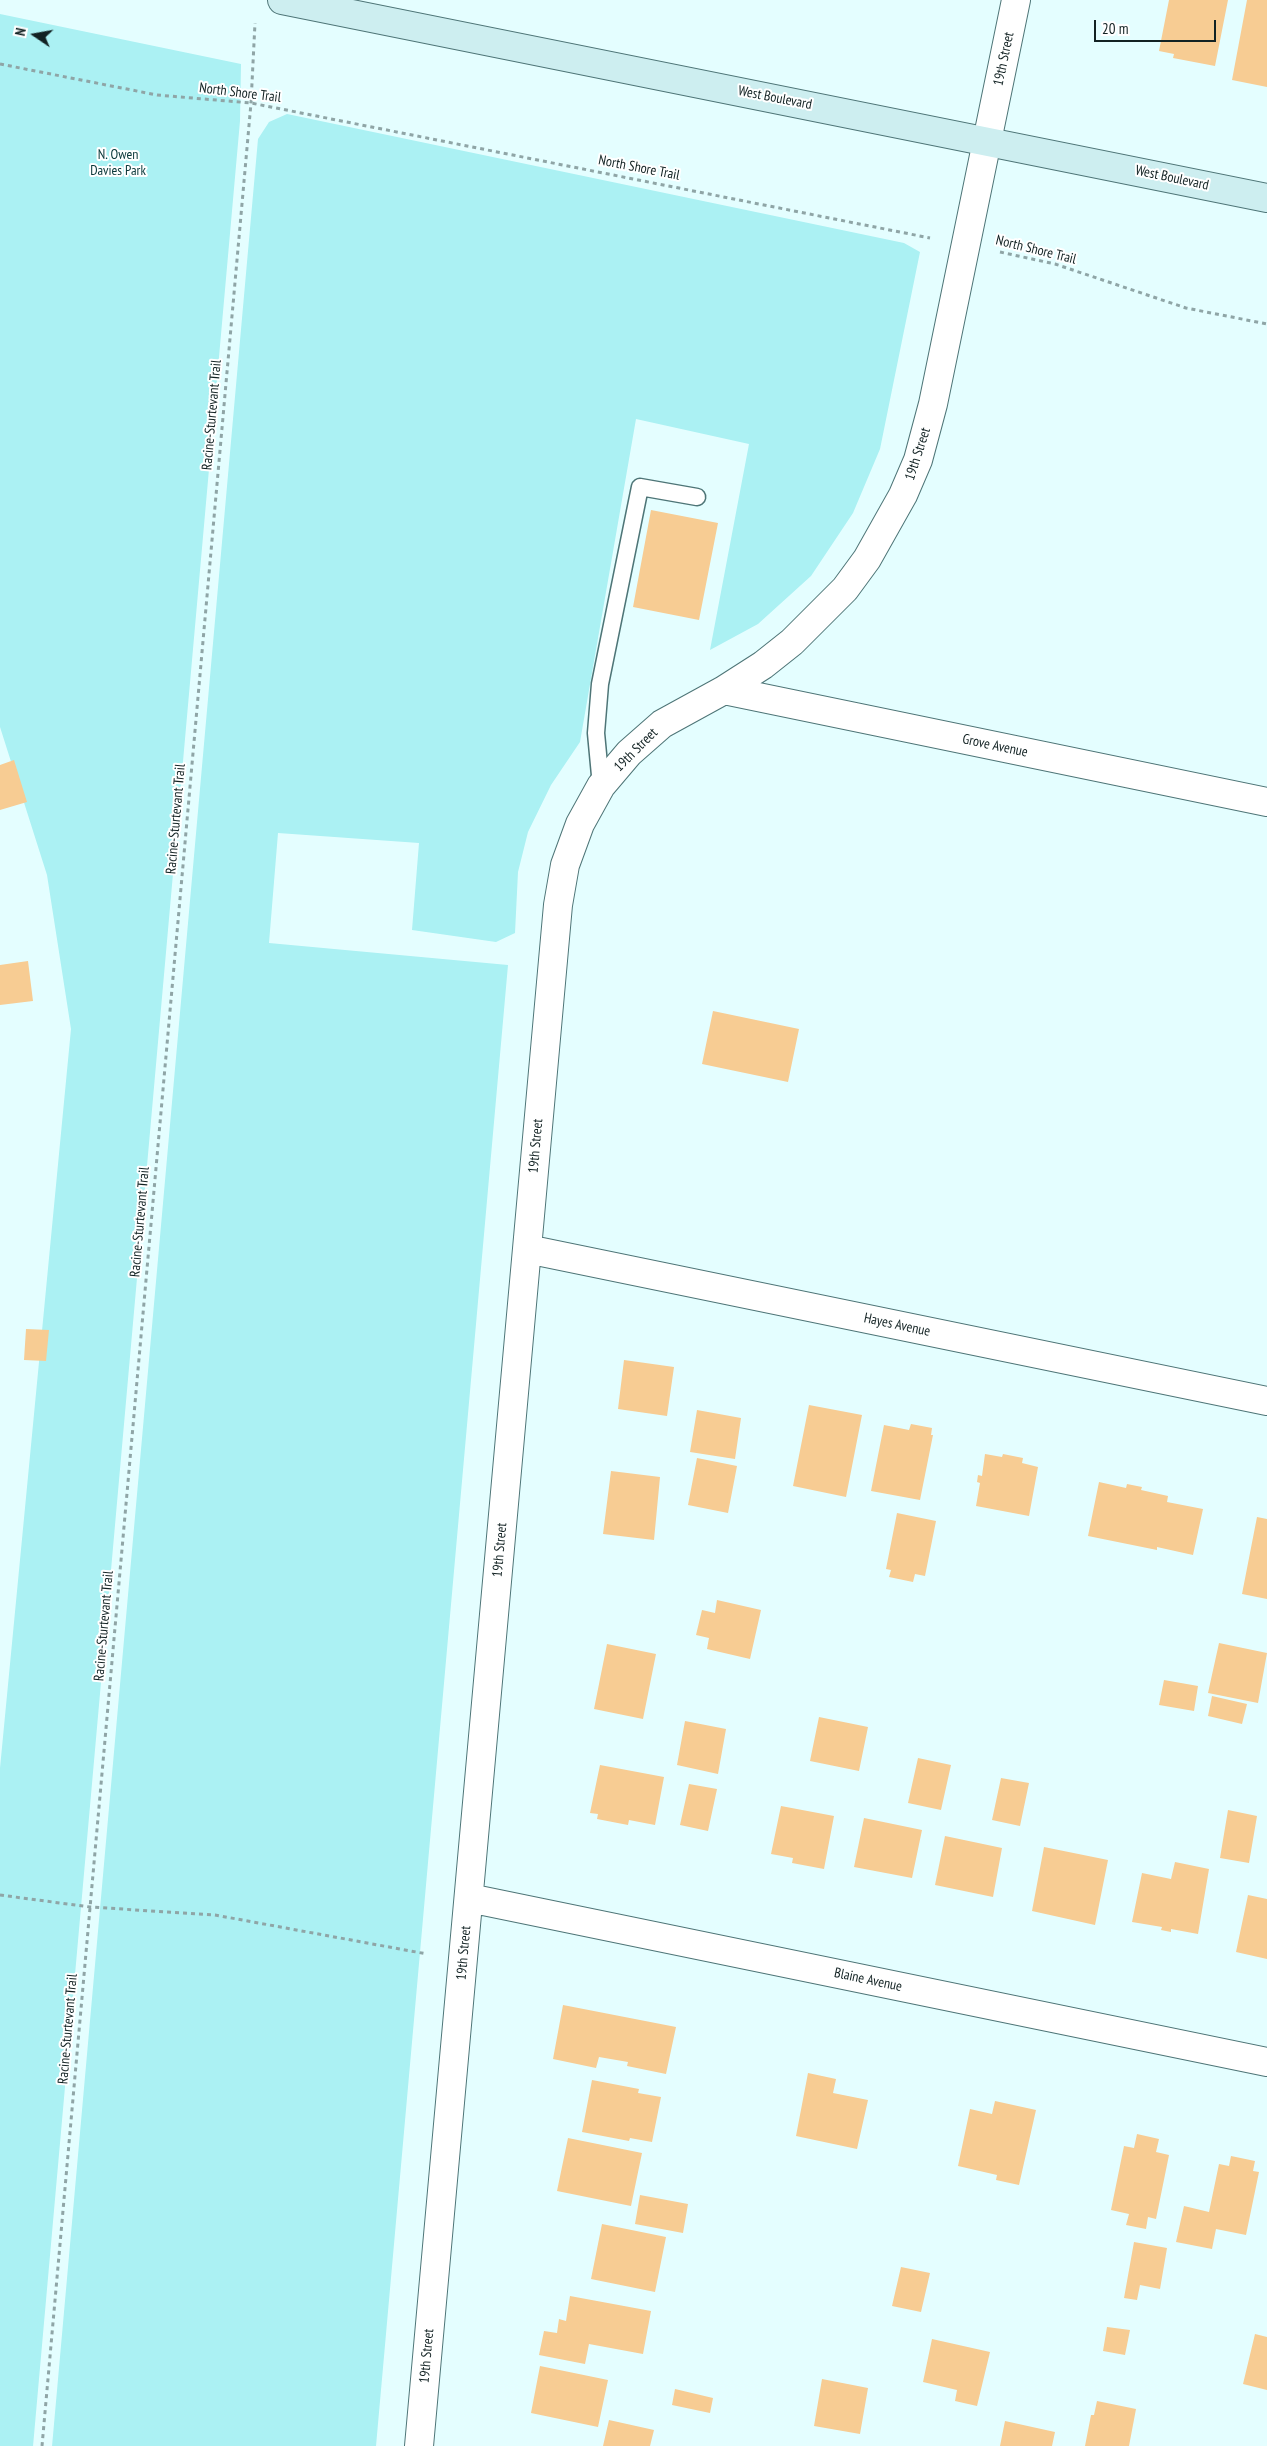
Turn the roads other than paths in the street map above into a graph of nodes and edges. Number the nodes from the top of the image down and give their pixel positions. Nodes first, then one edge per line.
1 (282, 0) edge
2 (1016, 0) edge
3 (987, 140) junction
4 (1267, 198) edge
5 (697, 497) dead end
6 (724, 690) junction
7 (601, 786) junction
8 (1267, 802) edge
9 (527, 1248) junction
10 (1267, 1401) edge
11 (469, 1898) junction
12 (1267, 2062) edge
13 (419, 2446) edge

1 - 3 street, West Boulevard
2 - 3 street, 19th Street
3 - 4 street, West Boulevard
3 - 6 street, 19th Street
5 - 7 lane
6 - 7 street, 19th Street
6 - 8 street, Grove Avenue
7 - 9 street, 19th Street
9 - 10 street, Hayes Avenue
9 - 11 street, 19th Street
11 - 12 street, Blaine Avenue
11 - 13 street, 19th Street

